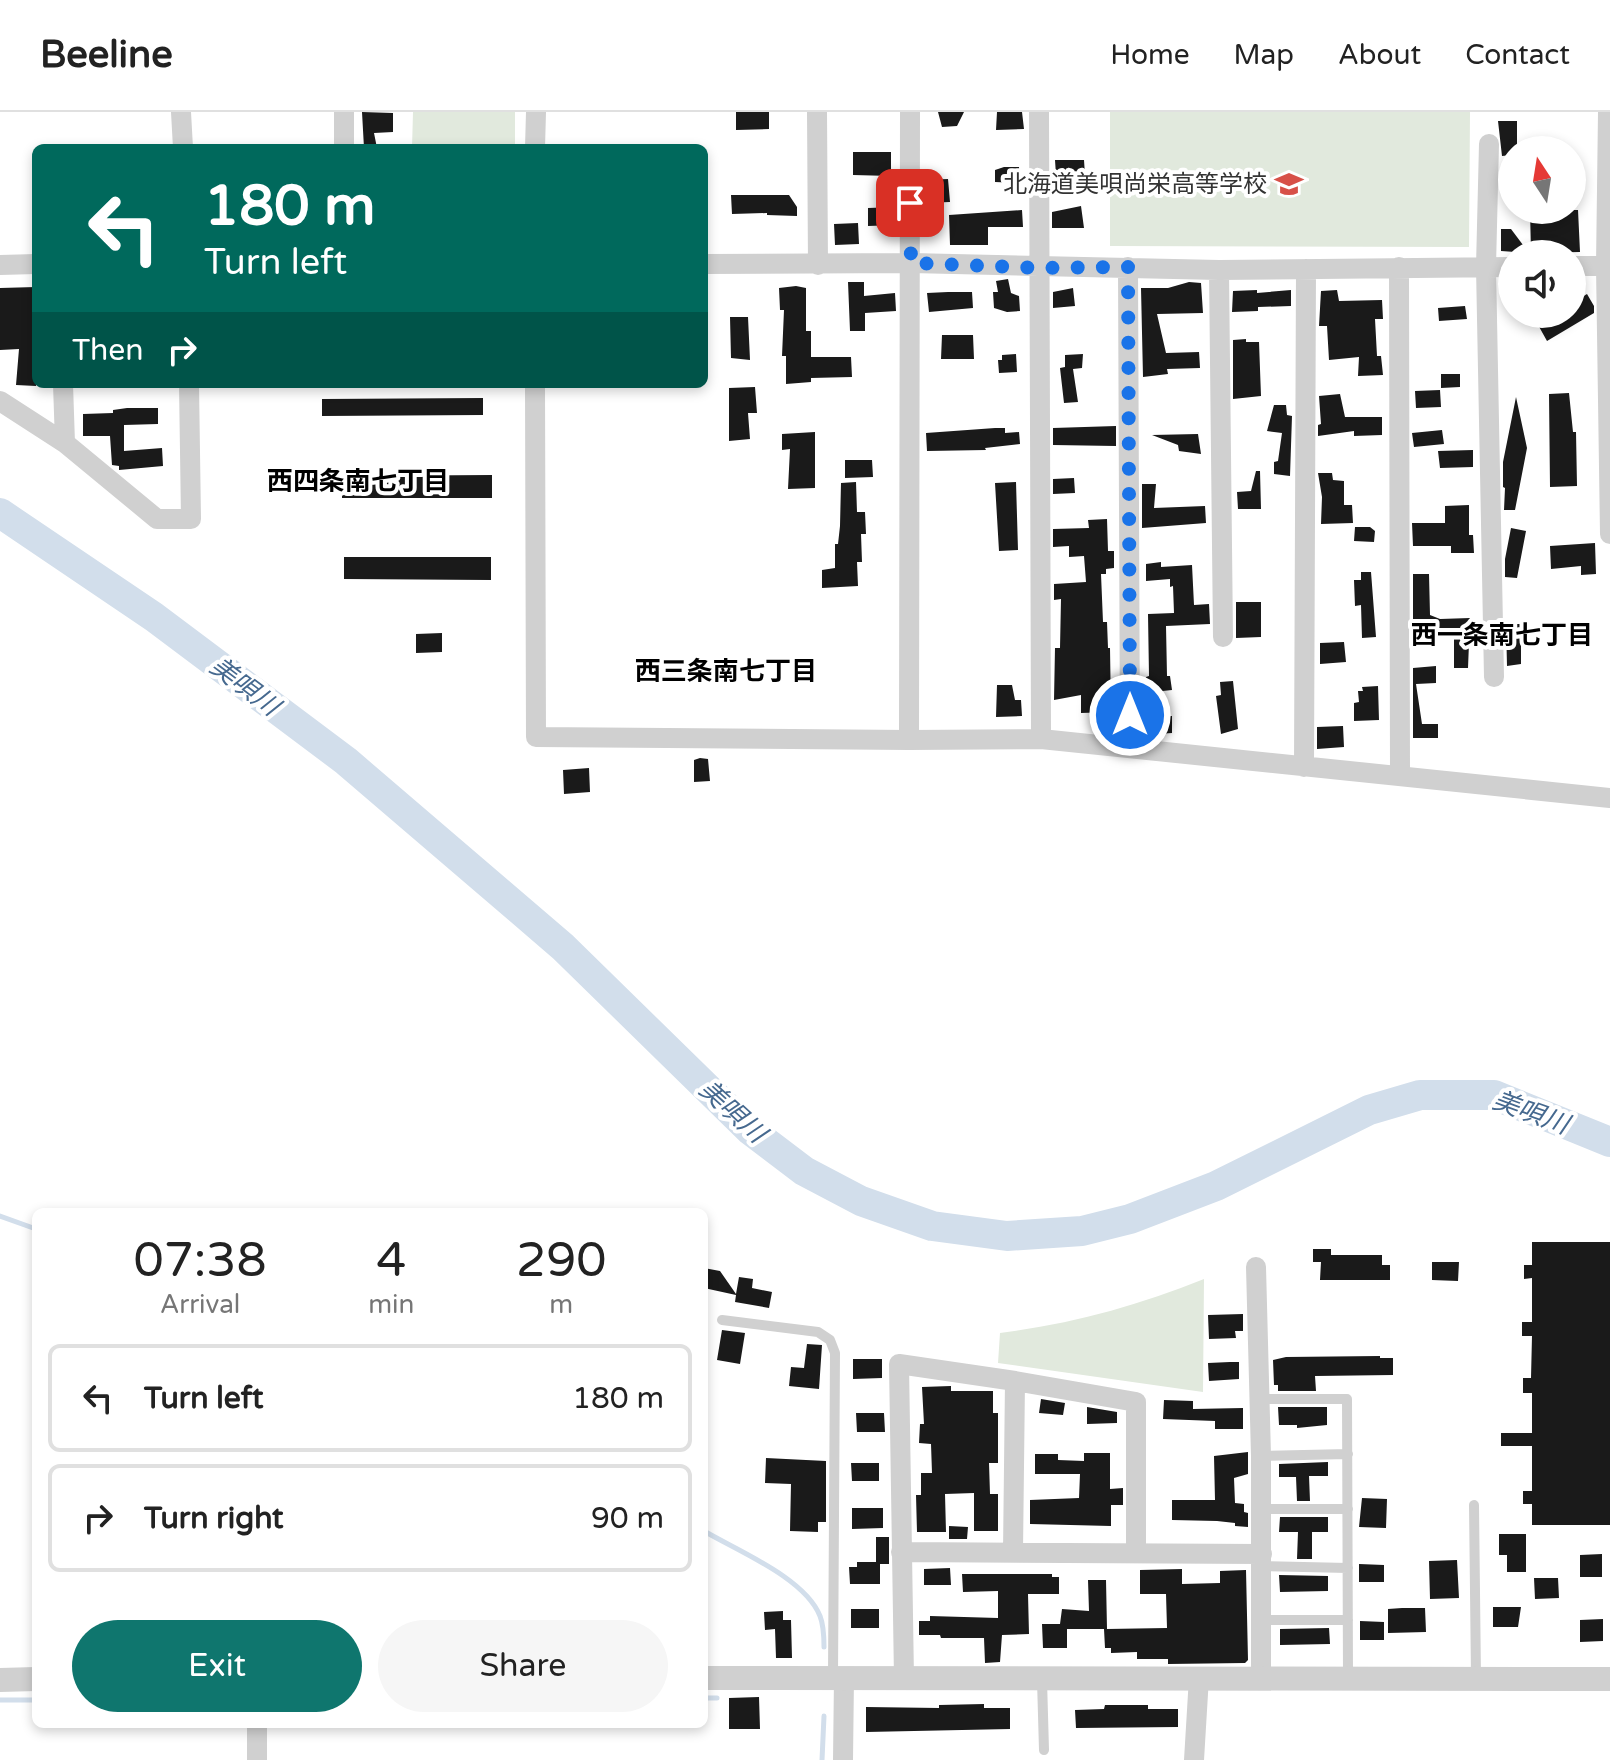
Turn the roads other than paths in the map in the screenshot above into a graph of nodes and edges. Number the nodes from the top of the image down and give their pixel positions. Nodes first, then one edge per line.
1 (181, 112) edge
2 (344, 112) edge
3 (536, 112) edge
4 (817, 112) edge
5 (910, 112) edge
6 (1039, 112) edge
7 (1608, 112) edge
8 (183, 144) edge
9 (344, 144) edge
10 (535, 144) edge
11 (1489, 144) dead end
12 (911, 263) junction
13 (32, 264) edge
14 (708, 264) edge
15 (0, 265) edge
16 (818, 265) junction
17 (1586, 266) edge
18 (1608, 266) edge
19 (1128, 267) junction
20 (1399, 267) junction
21 (1486, 267) junction
22 (1498, 267) edge
23 (1039, 268) junction
24 (1306, 269) junction
25 (1219, 270) junction
26 (63, 388) edge
27 (189, 388) edge
28 (535, 388) edge
29 (0, 401) edge
30 (65, 443) junction
31 (1610, 534) edge
32 (1223, 637) dead end
33 (1494, 677) dead end
34 (1041, 739) junction
35 (909, 740) junction
36 (1130, 747) junction
37 (1304, 767) junction
38 (1400, 775) junction
39 (1610, 798) edge
40 (1256, 1267) dead end
41 (722, 1320) dead end
42 (1015, 1381) junction
43 (1258, 1399) junction
44 (1348, 1454) junction
45 (1261, 1456) junction
46 (1474, 1505) dead end
47 (1261, 1509) junction
48 (1348, 1509) junction
49 (901, 1552) junction
50 (1013, 1552) junction
51 (1136, 1553) junction
52 (1262, 1560) junction
53 (1348, 1568) junction
54 (1261, 1620) junction
55 (1348, 1620) junction
56 (838, 1677) junction
57 (1199, 1677) junction
58 (1348, 1677) junction
59 (708, 1678) edge
60 (904, 1678) junction
61 (1261, 1678) junction
62 (1476, 1678) junction
63 (32, 1679) edge
64 (1610, 1679) edge
65 (0, 1680) edge
66 (1042, 1680) junction
67 (257, 1728) edge
68 (1044, 1750) dead end
69 (257, 1760) edge
70 (843, 1760) edge
71 (1194, 1760) edge

1 - 8 street
2 - 9 street
3 - 10 street
4 - 16 street
5 - 12 street
6 - 23 street
7 - 18 street
11 - 21 street
12 - 16 street
12 - 23 street
12 - 35 street
13 - 15 street
14 - 16 street
17 - 18 street
18 - 31 street
19 - 23 street
19 - 25 street
19 - 36 street
20 - 21 street
20 - 24 street
20 - 38 street
21 - 22 street
21 - 33 street
23 - 34 street
24 - 25 street
24 - 37 street
25 - 32 street
26 - 30 street
27 - 30 street
28 - 35 street
29 - 30 street
34 - 35 street
34 - 36 street
36 - 37 street
37 - 38 street
38 - 39 street
40 - 43 street
41 - 56 lane
42 - 49 street
42 - 50 street
42 - 51 street
43 - 44 lane
43 - 45 street
44 - 45 lane
44 - 48 lane
45 - 47 street
46 - 62 lane
47 - 48 lane
47 - 52 street
48 - 53 lane
49 - 50 street
49 - 60 street
50 - 51 street
51 - 52 street
52 - 53 lane
52 - 54 street
53 - 55 lane
54 - 55 lane
54 - 61 street
55 - 58 lane
56 - 59 street
56 - 60 street
56 - 70 street
57 - 61 street
57 - 66 street
57 - 71 street
58 - 61 street
58 - 62 street
60 - 66 street
62 - 64 street
63 - 65 street
66 - 68 lane
67 - 69 street

